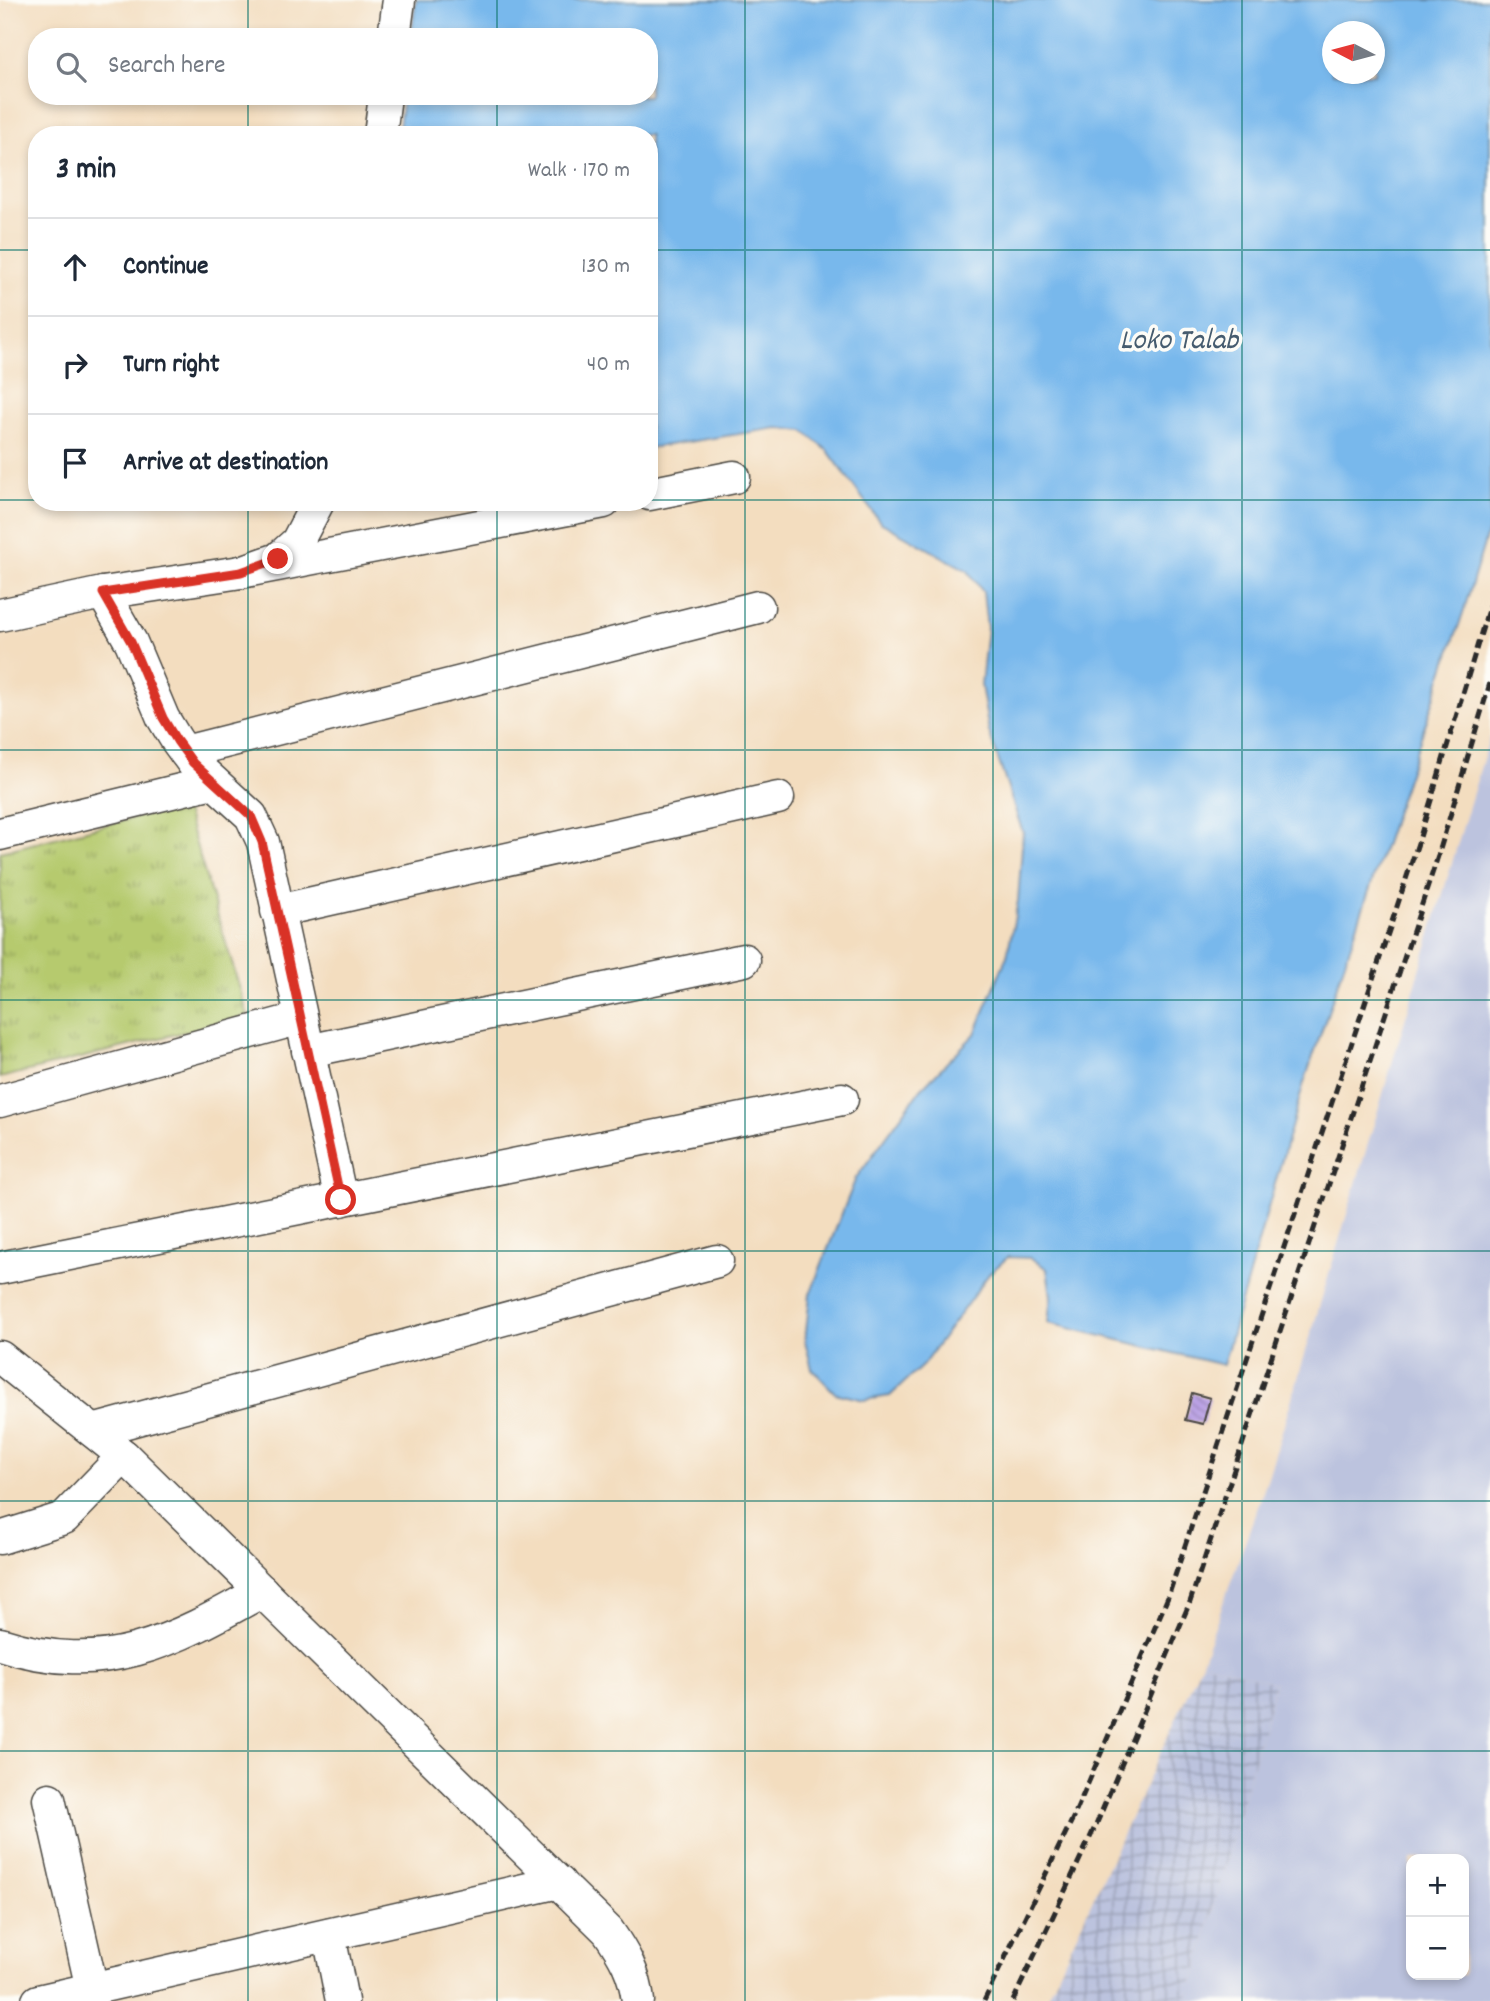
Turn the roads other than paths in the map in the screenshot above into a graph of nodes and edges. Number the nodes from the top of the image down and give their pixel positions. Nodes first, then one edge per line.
1 (399, 0) edge
2 (395, 28) edge
3 (384, 105) edge
4 (381, 126) edge
5 (734, 477) dead end
6 (658, 492) edge
7 (313, 511) edge
8 (557, 511) edge
9 (241, 572) junction
10 (103, 593) junction
11 (758, 607) dead end
12 (0, 615) edge
13 (185, 752) junction
14 (213, 782) junction
15 (778, 797) dead end
16 (0, 834) edge
17 (277, 911) junction
18 (744, 960) dead end
19 (301, 1018) junction
20 (308, 1051) junction
21 (842, 1099) dead end
22 (0, 1101) edge
23 (341, 1200) junction
24 (718, 1261) dead end
25 (0, 1268) edge
26 (0, 1357) edge
27 (93, 1431) junction
28 (124, 1456) junction
29 (0, 1538) edge
30 (261, 1591) junction
31 (0, 1644) edge
32 (49, 1799) dead end
33 (559, 1882) junction
34 (328, 1935) junction
35 (92, 1989) junction
36 (131, 1990) edge
37 (38, 2001) edge
38 (342, 2001) edge
39 (638, 2001) edge

1 - 2 street
3 - 4 street
5 - 6 street
7 - 9 street
8 - 9 street
9 - 10 street
10 - 12 street
10 - 13 street
11 - 13 street
13 - 14 street
14 - 16 street
14 - 17 street
15 - 17 street
17 - 19 street
18 - 20 street
19 - 20 street
19 - 22 street
20 - 23 street
21 - 23 street
23 - 25 street
24 - 27 street
26 - 27 street
27 - 28 street
28 - 29 street
28 - 30 street
30 - 31 street
30 - 33 street
32 - 35 street
33 - 34 street
33 - 39 street
34 - 36 street
34 - 38 street
35 - 36 street
35 - 37 street

